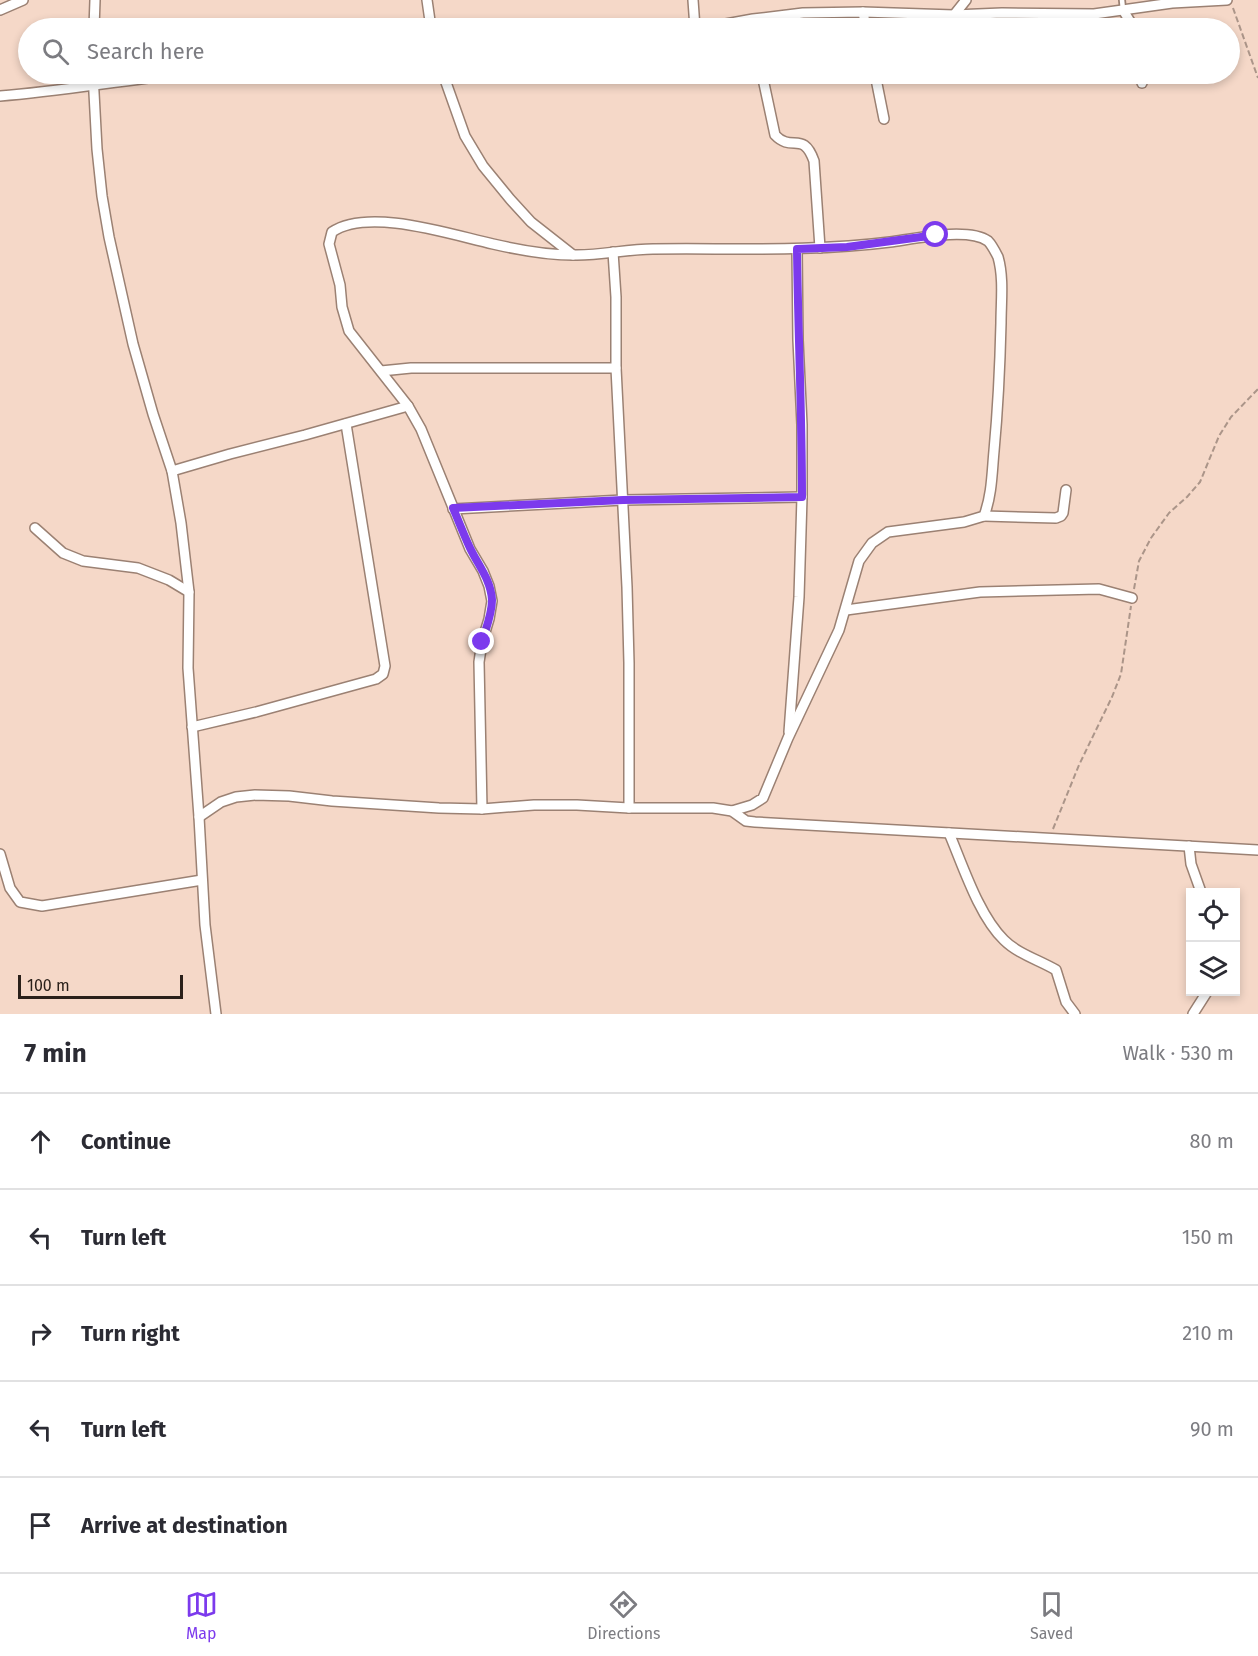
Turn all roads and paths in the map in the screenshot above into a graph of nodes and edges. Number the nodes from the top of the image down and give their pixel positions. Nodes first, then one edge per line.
1 (23, 0) edge
2 (94, 0) edge
3 (427, 0) edge
4 (693, 0) edge
5 (966, 0) edge
6 (1122, 0) edge
7 (1228, 0) edge
8 (0, 10) edge
9 (1123, 10) junction
10 (863, 12) junction
11 (954, 15) junction
12 (94, 18) edge
13 (430, 18) edge
14 (694, 18) edge
15 (781, 18) edge
16 (864, 18) edge
17 (1128, 18) edge
18 (1235, 18) edge
19 (1240, 31) edge
20 (1258, 78) edge
21 (93, 84) joint
22 (447, 84) edge
23 (764, 84) edge
24 (877, 84) edge
25 (0, 96) edge
26 (884, 118) dead end
27 (820, 248) junction
28 (797, 249) junction
29 (613, 252) junction
30 (573, 255) junction
31 (616, 368) junction
32 (381, 371) junction
33 (1258, 389) edge
34 (408, 406) junction
35 (346, 424) junction
36 (172, 471) junction
37 (1066, 490) dead end
38 (802, 497) junction
39 (623, 500) junction
40 (453, 508) junction
41 (984, 516) junction
42 (35, 528) dead end
43 (189, 592) junction
44 (1132, 598) junction
45 (846, 610) junction
46 (192, 727) junction
47 (788, 738) junction
48 (482, 808) junction
49 (629, 808) junction
50 (732, 811) junction
51 (200, 818) junction
52 (949, 833) junction
53 (1049, 838) junction
54 (1189, 846) junction
55 (1258, 850) edge
56 (0, 854) edge
57 (202, 880) junction
58 (1200, 888) edge
59 (1204, 996) edge
60 (216, 1014) edge
61 (1075, 1014) edge
62 (1193, 1014) edge

1 - 8 street
2 - 12 street
3 - 13 street
4 - 14 street
5 - 11 street
6 - 9 lane
7 - 9 street
7 - 18 path
9 - 11 street
9 - 17 street
10 - 11 street
10 - 15 street
10 - 16 street
19 - 20 path
21 - 25 street
21 - 36 street
22 - 30 street
23 - 27 street
24 - 26 street
27 - 28 street
27 - 41 street
28 - 29 street
28 - 38 street
29 - 30 street
29 - 31 street
30 - 32 street
31 - 32 street
31 - 39 street
32 - 34 street
33 - 44 path
34 - 35 street
34 - 40 street
35 - 36 street
35 - 46 street
36 - 43 street
37 - 41 street
38 - 39 street
38 - 47 street
39 - 40 street
39 - 49 street
40 - 48 street
41 - 45 street
42 - 43 street
43 - 46 street
44 - 45 street
44 - 53 path
45 - 47 street
46 - 51 street
47 - 50 street
48 - 49 street
48 - 51 street
49 - 50 street
50 - 52 street
51 - 57 street
52 - 53 street
52 - 61 street
53 - 54 street
54 - 55 street
54 - 58 street
56 - 57 street
57 - 60 street
59 - 62 street

